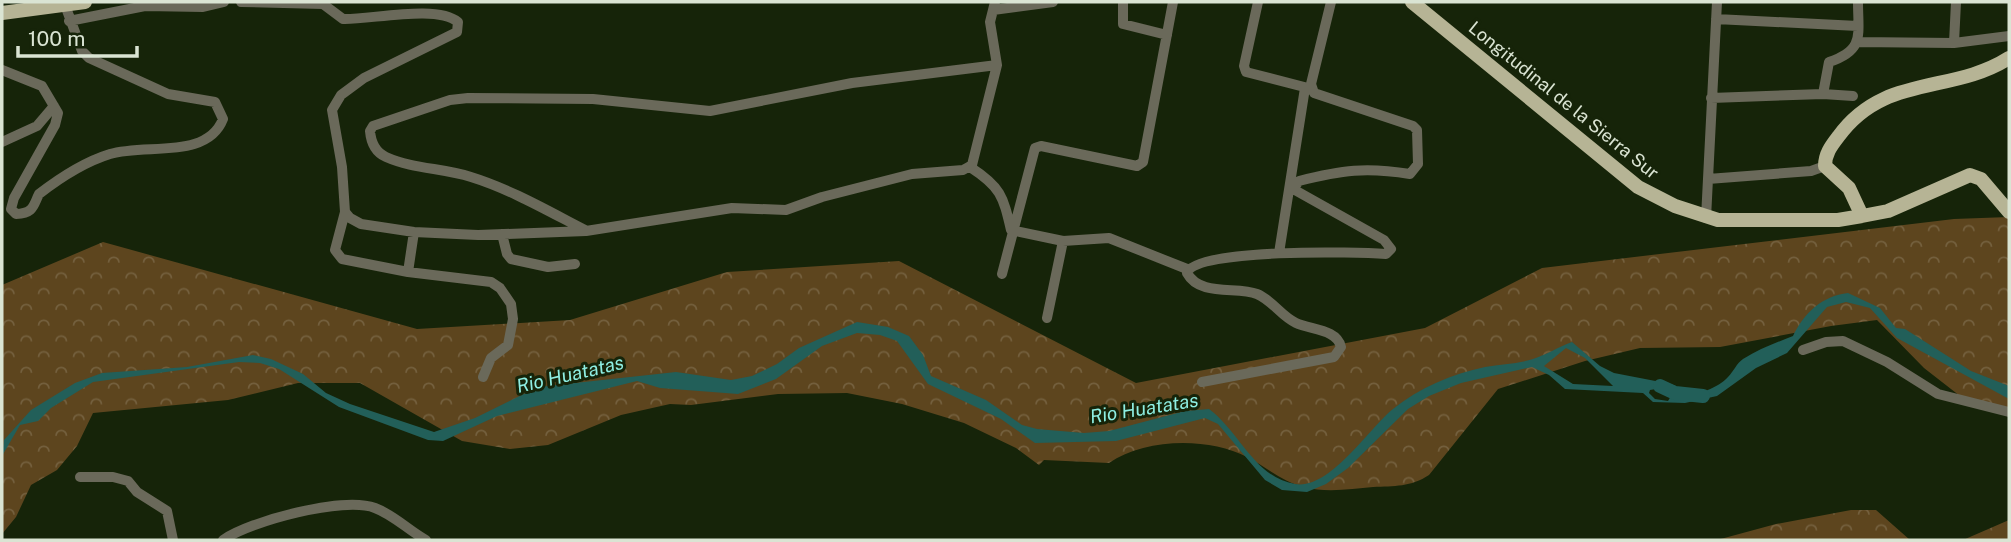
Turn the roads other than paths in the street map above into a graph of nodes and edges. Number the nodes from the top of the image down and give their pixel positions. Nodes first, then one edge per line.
1 (86, 2) edge
2 (224, 2) edge
3 (241, 2) edge
4 (1053, 2) edge
5 (1123, 2) edge
6 (1173, 2) edge
7 (1258, 2) edge
8 (1331, 2) edge
9 (1412, 2) edge
10 (1717, 2) edge
11 (1858, 2) edge
12 (1956, 2) edge
13 (65, 5) junction
14 (994, 6) edge
15 (2, 13) edge
16 (1716, 19) junction
17 (69, 21) junction
18 (1858, 26) junction
19 (1167, 35) junction
20 (2009, 36) edge
21 (1857, 42) junction
22 (1954, 43) junction
23 (2009, 58) edge
24 (997, 65) junction
25 (2, 70) edge
26 (1309, 89) junction
27 (1822, 94) junction
28 (1853, 96) dead end
29 (1712, 98) junction
30 (54, 106) junction
31 (2, 142) edge
32 (1825, 166) junction
33 (970, 167) junction
34 (1708, 179) junction
35 (345, 212) junction
36 (2009, 212) edge
37 (1862, 216) junction
38 (1706, 218) junction
39 (1011, 230) junction
40 (586, 231) junction
41 (414, 232) junction
42 (502, 234) junction
43 (1063, 241) junction
44 (1279, 253) junction
45 (575, 264) dead end
46 (1187, 269) junction
47 (408, 272) junction
48 (1002, 274) dead end
49 (1047, 318) dead end
50 (1802, 350) dead end
51 (484, 377) dead end
52 (1202, 382) dead end
53 (2009, 412) edge
54 (79, 477) dead end
55 (410, 537) edge
56 (173, 540) edge
57 (223, 540) edge
58 (426, 540) edge

1 - 13 main road
2 - 17 street
3 - 35 street
4 - 14 street
5 - 19 street
6 - 19 street
7 - 26 street
8 - 26 street
9 - 38 main road, Longitudinal de la Sierra Sur
10 - 16 street
11 - 18 street
12 - 22 street
13 - 15 main road
13 - 17 street
14 - 24 street
16 - 18 street
16 - 29 street
17 - 30 street
18 - 21 street
19 - 39 street
20 - 22 street
21 - 22 street
21 - 27 street
23 - 32 main road
24 - 33 street
24 - 40 street
25 - 30 street
26 - 44 street
26 - 44 street
27 - 28 street
27 - 29 street
29 - 34 street
30 - 31 street
32 - 34 street
32 - 37 main road
33 - 39 street
33 - 40 street
34 - 38 street
35 - 41 street
35 - 47 street
36 - 37 main road, Longitudinal de la Sierra Sur
37 - 38 main road, Longitudinal de la Sierra Sur
39 - 43 street
39 - 48 street
40 - 42 street
41 - 42 street
41 - 47 street
42 - 45 street
43 - 46 street
43 - 49 street
44 - 46 street
46 - 52 street
47 - 51 street
50 - 53 street
54 - 56 street
55 - 57 street
55 - 58 street

